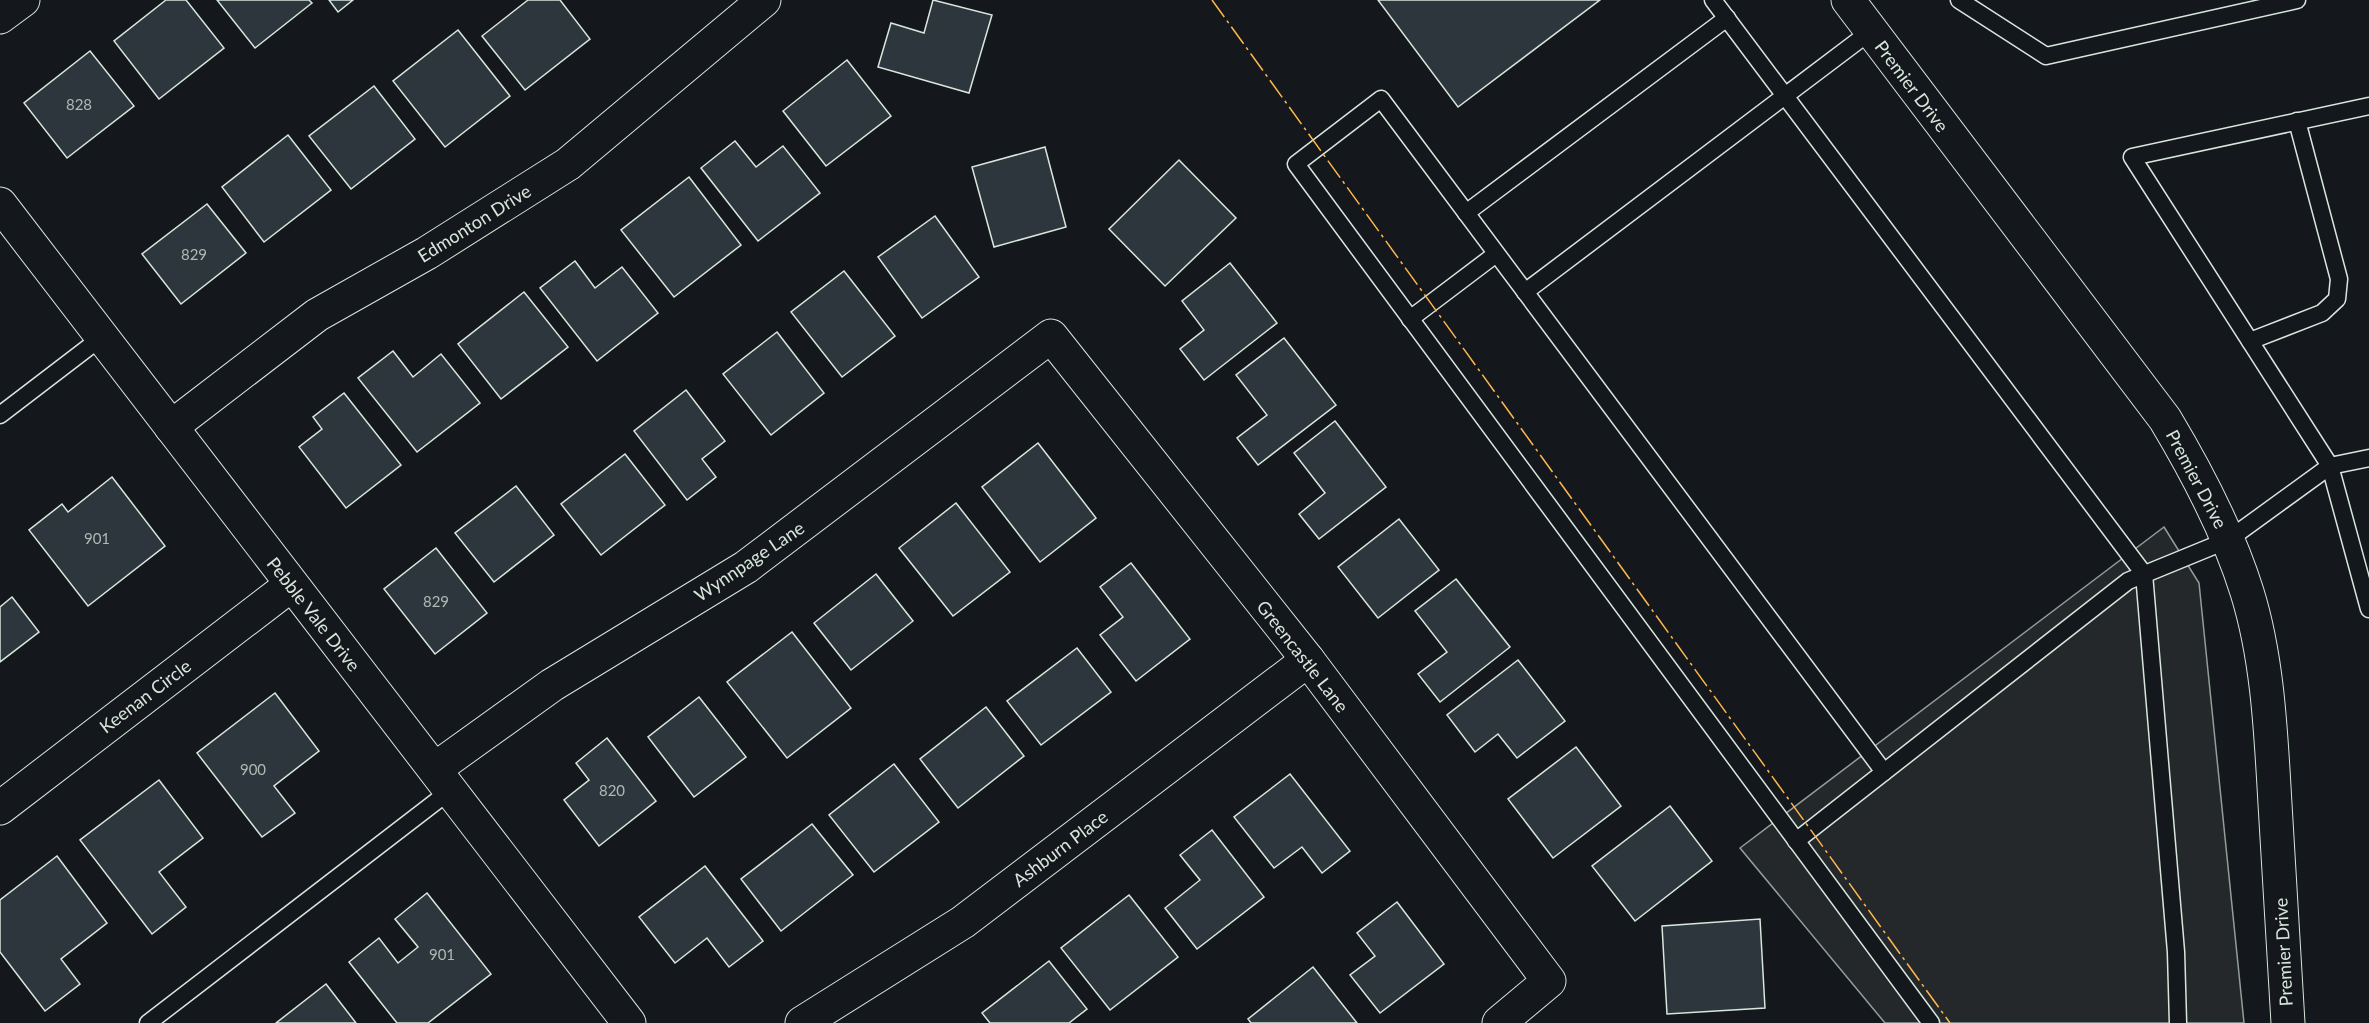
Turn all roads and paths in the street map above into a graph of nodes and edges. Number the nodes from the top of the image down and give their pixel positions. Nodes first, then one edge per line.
1 (22, 0) edge
2 (764, 0) edge
3 (1713, 0) edge
4 (1848, 0) edge
5 (1959, 0) edge
6 (2297, 0) edge
7 (0, 18) edge
8 (1727, 18) junction
9 (1871, 31) junction
10 (1787, 96) junction
11 (2369, 106) edge
12 (2297, 121) junction
13 (0, 204) edge
14 (1466, 213) junction
15 (1496, 254) junction
16 (1525, 292) junction
17 (1410, 319) junction
18 (1051, 336) joint
19 (102, 338) junction
20 (2250, 341) junction
21 (0, 415) edge
22 (171, 427) junction
23 (2369, 458) edge
24 (2330, 466) junction
25 (2228, 540) junction
26 (2144, 574) junction
27 (291, 585) junction
28 (2369, 609) edge
29 (1308, 660) junction
30 (1884, 772) junction
31 (443, 780) junction
32 (0, 808) edge
33 (1796, 841) junction
34 (618, 1019) edge
35 (148, 1023) edge
36 (802, 1023) edge
37 (1499, 1023) edge
38 (1931, 1023) edge
39 (2178, 1023) edge
40 (2288, 1023) edge

1 - 7 street
2 - 22 street, Edmonton Drive
3 - 8 lane
4 - 9 street, Premier Drive
5 - 6 lane
8 - 10 lane
8 - 14 lane
9 - 10 lane
9 - 25 street, Premier Drive
10 - 16 lane
10 - 26 lane
11 - 12 lane
12 - 20 lane
12 - 20 lane
13 - 19 street, Pebble Vale Drive
14 - 15 lane
14 - 17 lane
15 - 16 lane
15 - 17 lane
16 - 30 lane
17 - 33 lane
18 - 29 street, Greencastle Lane
18 - 31 street, Wynnpage Lane
19 - 21 lane
19 - 22 street, Pebble Vale Drive
20 - 24 lane
22 - 27 street, Pebble Vale Drive
23 - 24 lane
24 - 25 lane
24 - 28 lane
25 - 26 lane
25 - 40 street, Premier Drive
26 - 30 lane
26 - 39 lane
27 - 31 street, Pebble Vale Drive
27 - 32 street, Keenan Circle
29 - 36 street, Ashburn Place
29 - 37 street, Greencastle Lane
30 - 33 lane
31 - 34 street, Pebble Vale Drive
31 - 35 lane
33 - 38 lane

